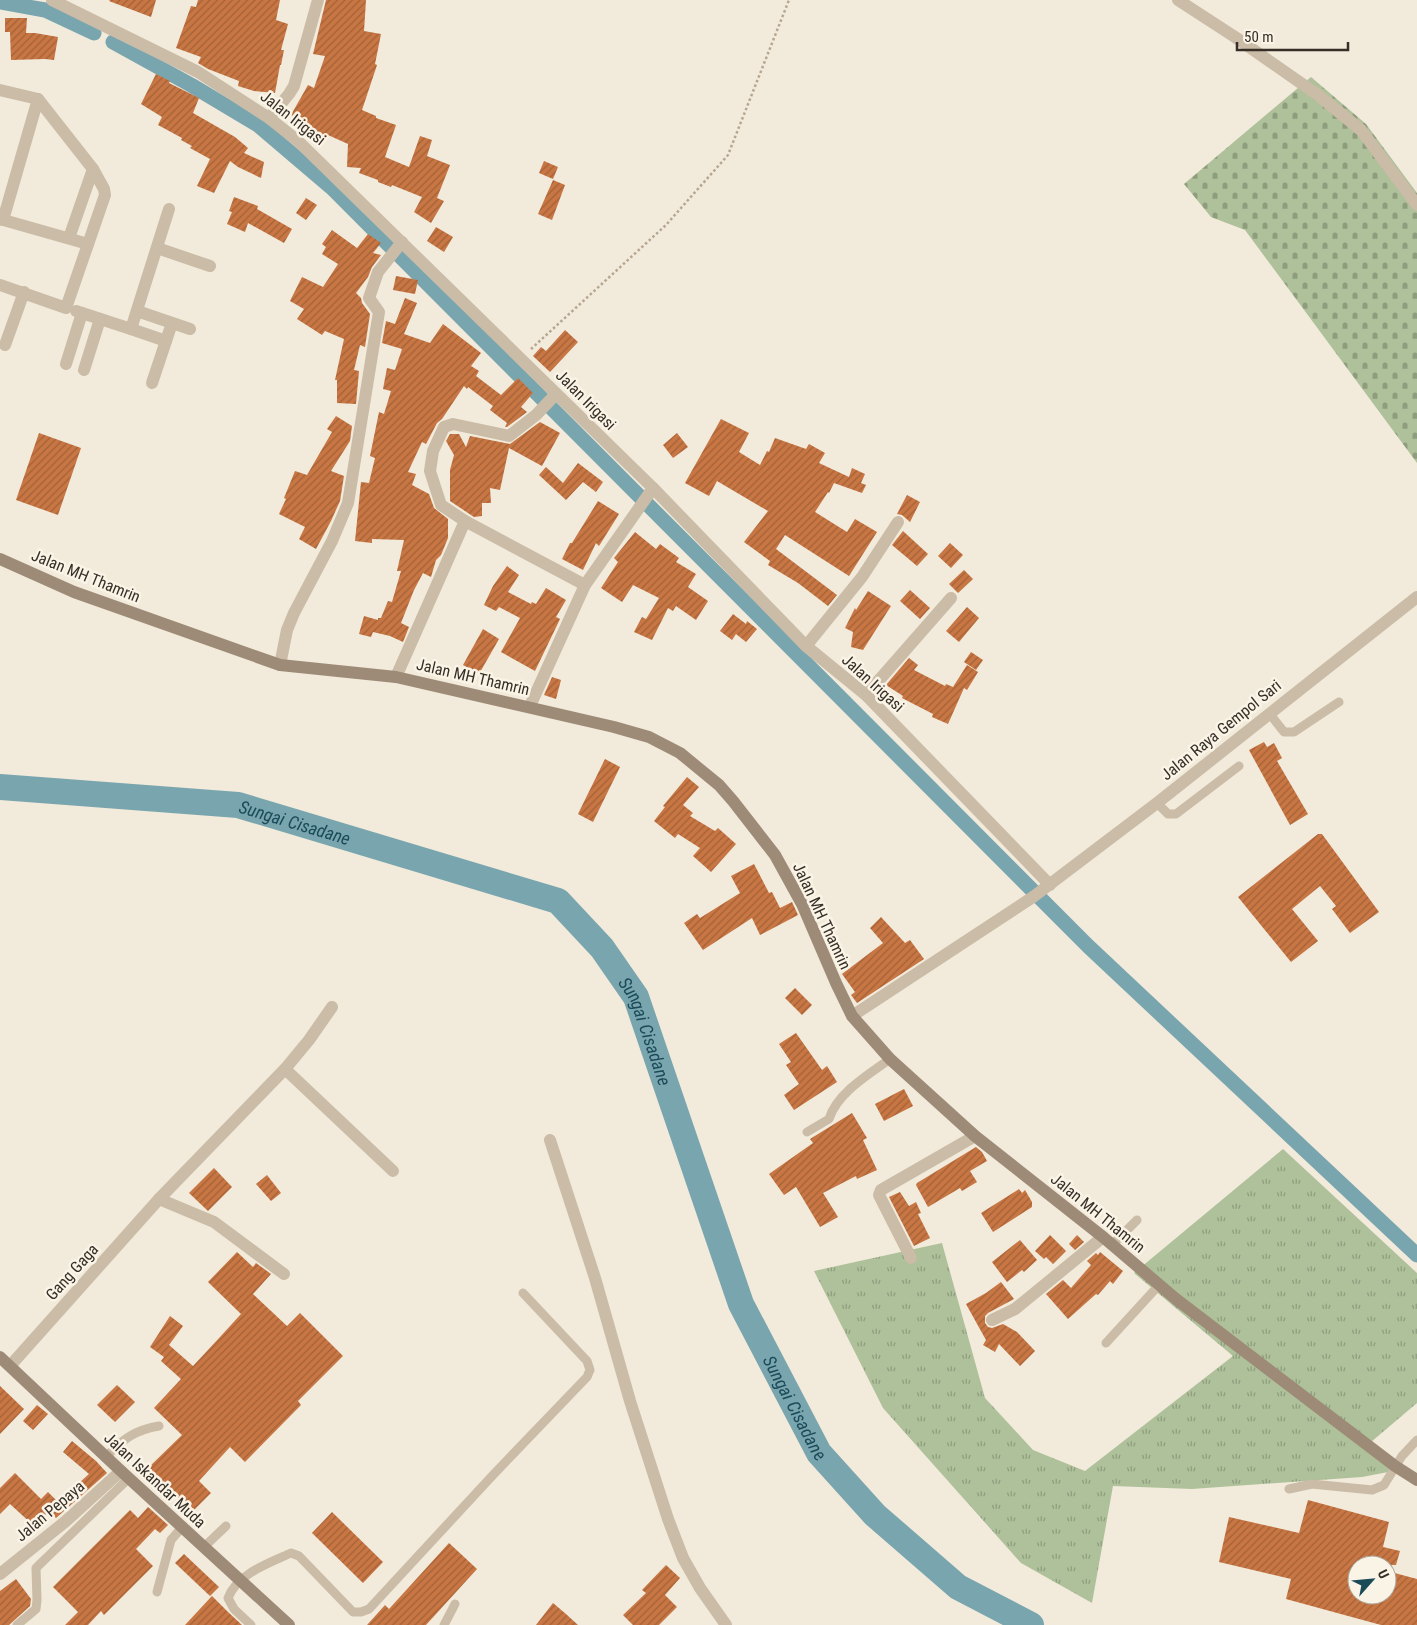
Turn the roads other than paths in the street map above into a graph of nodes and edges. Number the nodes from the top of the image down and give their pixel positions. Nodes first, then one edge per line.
1 (52, 0) edge
2 (318, 0) edge
3 (1178, 0) edge
4 (0, 90) edge
5 (38, 99) junction
6 (269, 118) junction
7 (93, 169) junction
8 (1417, 205) edge
9 (169, 209) dead end
10 (2, 220) edge
11 (68, 238) junction
12 (88, 244) junction
13 (399, 245) junction
14 (157, 248) junction
15 (210, 266) dead end
16 (0, 285) edge
17 (24, 292) junction
18 (66, 308) junction
19 (137, 311) junction
20 (82, 313) junction
21 (100, 319) junction
22 (172, 323) junction
23 (190, 329) dead end
24 (131, 330) junction
25 (166, 341) junction
26 (5, 345) dead end
27 (66, 364) dead end
28 (84, 370) dead end
29 (152, 383) dead end
30 (550, 400) junction
31 (651, 490) junction
32 (464, 521) junction
33 (898, 522) dead end
34 (0, 559) edge
35 (584, 585) junction
36 (1417, 597) edge
37 (951, 598) dead end
38 (806, 646) junction
39 (280, 665) junction
40 (396, 677) junction
41 (866, 694) junction
42 (1339, 702) dead end
43 (530, 706) junction
44 (1269, 713) junction
45 (1239, 766) dead end
46 (1156, 803) junction
47 (1048, 886) junction
48 (332, 1007) dead end
49 (852, 1016) junction
50 (890, 1059) junction
51 (285, 1069) junction
52 (807, 1132) dead end
53 (975, 1136) junction
54 (550, 1140) dead end
55 (393, 1172) dead end
56 (158, 1199) junction
57 (1137, 1220) dead end
58 (1107, 1241) junction
59 (912, 1258) dead end
60 (284, 1274) dead end
61 (1160, 1285) junction
62 (523, 1293) dead end
63 (992, 1320) dead end
64 (1106, 1343) dead end
65 (5, 1362) edge
66 (159, 1426) dead end
67 (1417, 1440) edge
68 (107, 1456) junction
69 (1395, 1466) junction
70 (125, 1475) junction
71 (1417, 1480) edge
72 (1290, 1489) dead end
73 (182, 1526) junction
74 (226, 1526) dead end
75 (204, 1547) junction
76 (0, 1574) edge
77 (240, 1581) junction
78 (157, 1592) dead end
79 (456, 1604) dead end
80 (287, 1624) edge
81 (17, 1625) edge
82 (251, 1625) edge
83 (444, 1625) edge
84 (726, 1625) edge

1 - 6 street, Jalan Irigasi
2 - 6 street
3 - 8 street
4 - 5 street
5 - 7 street
5 - 10 street
6 - 13 street, Jalan Irigasi
7 - 11 street
7 - 12 street
9 - 14 street
10 - 11 street
11 - 12 street
12 - 18 street
13 - 30 street, Jalan Irigasi
13 - 39 street
14 - 15 street
14 - 19 street
16 - 17 street
17 - 18 street
17 - 26 street
18 - 20 street
19 - 22 street
19 - 24 street
20 - 21 street
20 - 27 street
21 - 24 street
21 - 28 street
22 - 23 street
22 - 25 street
24 - 25 street
25 - 29 street
30 - 31 street, Jalan Irigasi
30 - 32 street
31 - 35 street
31 - 38 street, Jalan Irigasi
32 - 35 street
32 - 40 street
33 - 38 street
34 - 39 street, Jalan MH Thamrin
35 - 43 street
36 - 44 street, Jalan Raya Gempol Sari
37 - 41 street
38 - 41 street, Jalan Irigasi
39 - 40 street, Jalan MH Thamrin
40 - 43 street, Jalan MH Thamrin
41 - 47 street, Jalan Irigasi
42 - 44 lane
43 - 49 street, Jalan MH Thamrin
44 - 46 street, Jalan Raya Gempol Sari
45 - 46 lane
46 - 47 street, Jalan Raya Gempol Sari
47 - 49 street, Jalan Raya Gempol Sari
48 - 51 street, Gang Gaga
49 - 50 street, Jalan MH Thamrin
50 - 52 lane
50 - 53 street, Jalan MH Thamrin
51 - 55 street
51 - 56 street, Gang Gaga
53 - 58 street, Jalan MH Thamrin
53 - 59 street
54 - 84 street
56 - 60 street
56 - 65 street, Gang Gaga
57 - 58 lane
58 - 61 street, Jalan MH Thamrin
58 - 63 street
61 - 64 lane
61 - 69 street, Jalan MH Thamrin
62 - 77 lane
65 - 68 street, Jalan Iskandar Muda
66 - 68 lane
67 - 69 lane
68 - 70 street, Jalan Iskandar Muda
69 - 71 street, Jalan MH Thamrin
69 - 72 lane
70 - 73 street, Jalan Iskandar Muda
70 - 76 street, Jalan Pepaya
70 - 81 lane
73 - 75 street, Jalan Iskandar Muda
73 - 78 lane
74 - 75 lane
75 - 77 street, Jalan Iskandar Muda
77 - 80 street, Jalan Iskandar Muda
77 - 82 lane
79 - 83 lane

